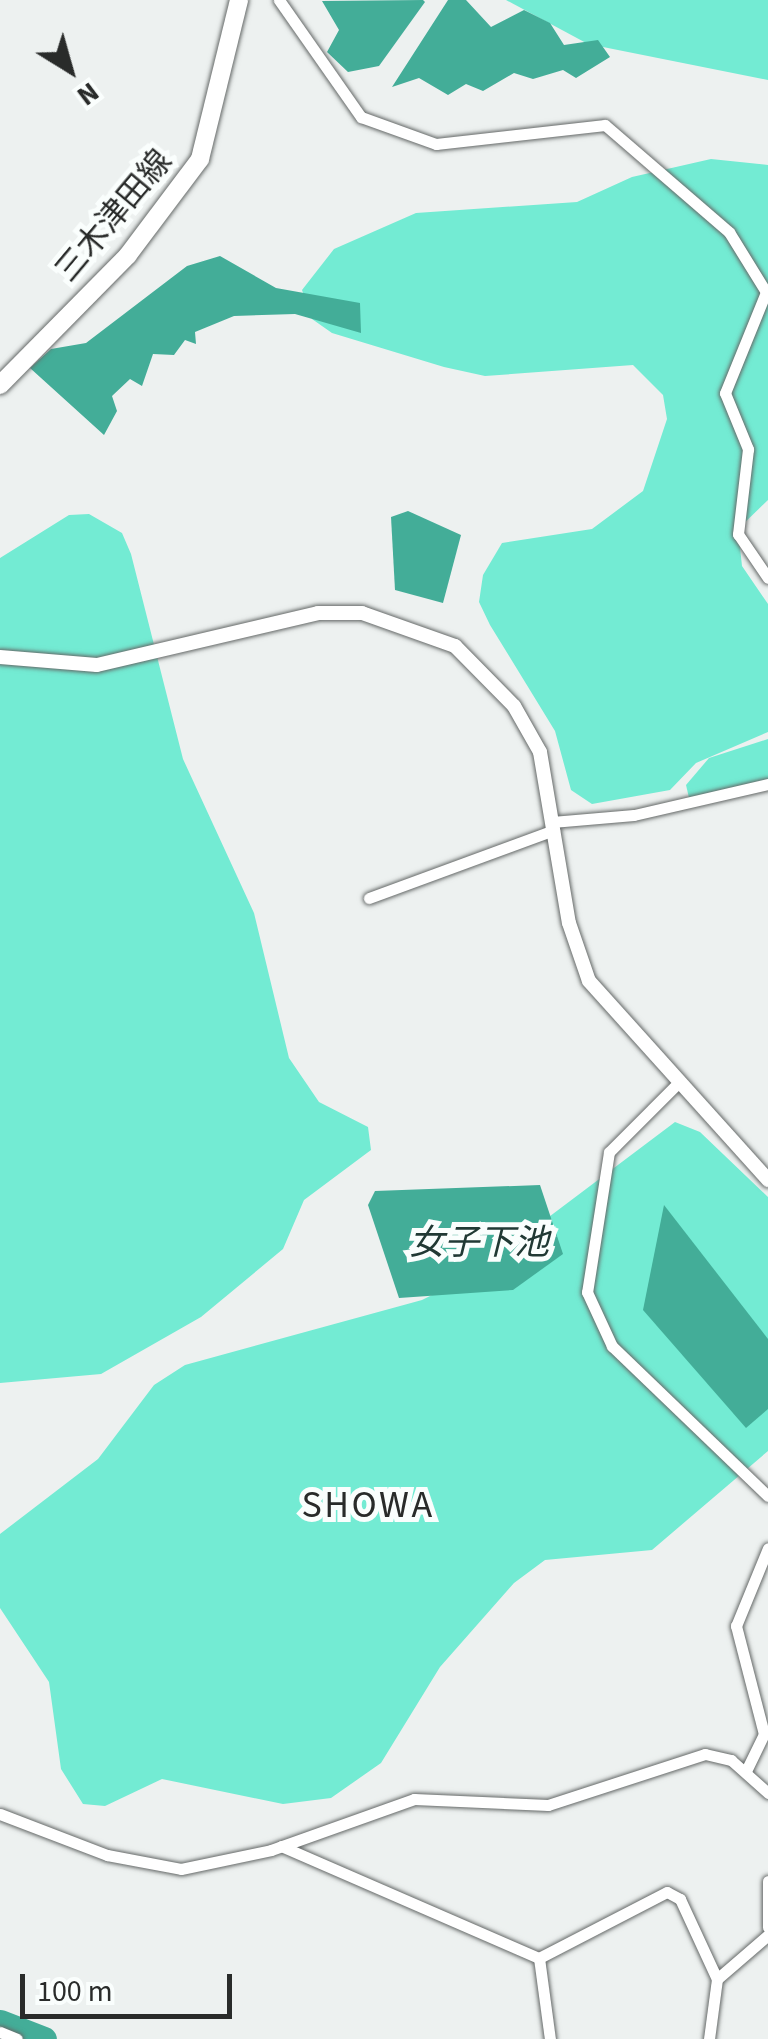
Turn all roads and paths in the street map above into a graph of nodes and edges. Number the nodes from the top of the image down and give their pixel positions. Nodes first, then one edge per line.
1 (239, 0) edge
2 (279, 0) edge
3 (0, 385) edge
4 (768, 578) edge
5 (0, 657) edge
6 (768, 784) edge
7 (553, 826) junction
8 (369, 898) dead end
9 (677, 1084) junction
10 (768, 1180) edge
11 (768, 1496) edge
12 (768, 1548) edge
13 (746, 1770) junction
14 (768, 1792) edge
15 (0, 1814) edge
16 (281, 1846) junction
17 (768, 1881) edge
18 (768, 1927) edge
19 (768, 1935) edge
20 (539, 1958) junction
21 (717, 1979) junction
22 (0, 2032) edge
23 (17, 2039) edge
24 (550, 2039) edge
25 (709, 2039) edge

1 - 3 main road, 三木津田線
2 - 4 street
5 - 7 street
6 - 7 street
7 - 8 street
7 - 9 street
9 - 10 street
9 - 11 street
12 - 13 street
13 - 14 street
13 - 16 street
15 - 16 street
16 - 20 street
17 - 18 street
19 - 21 street
20 - 21 street
20 - 24 street
21 - 25 street
22 - 23 street

